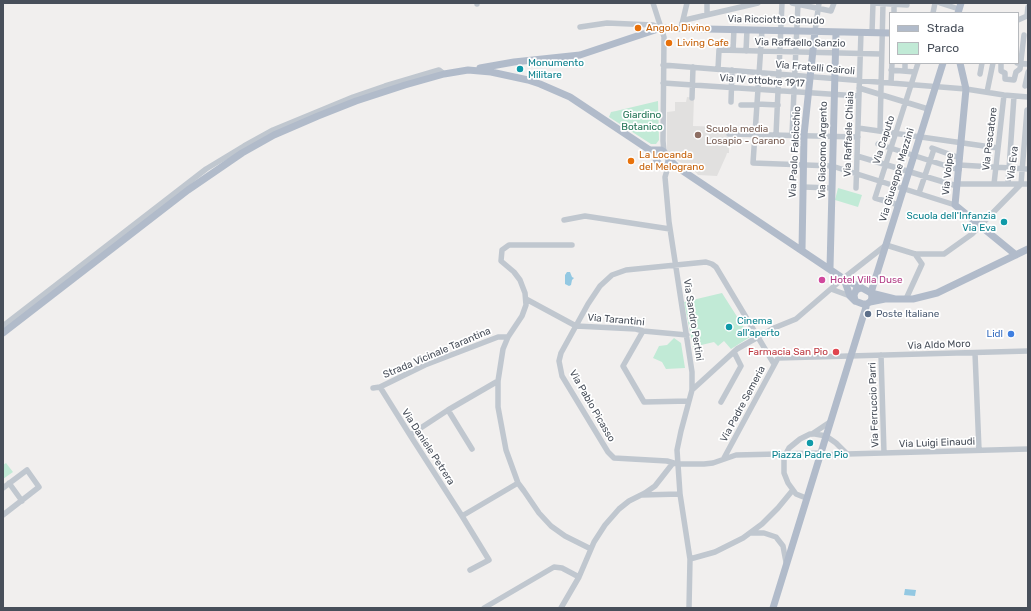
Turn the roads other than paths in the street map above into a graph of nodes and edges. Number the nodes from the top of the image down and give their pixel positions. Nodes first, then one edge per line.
1 (653, 3) edge
2 (687, 3) edge
3 (707, 3) edge
4 (758, 3) edge
5 (782, 3) edge
6 (796, 3) edge
7 (834, 3) edge
8 (874, 3) edge
9 (883, 3) edge
10 (940, 3) edge
11 (894, 4) junction
12 (907, 4) edge
13 (819, 5) edge
14 (731, 6) edge
15 (1028, 7) edge
16 (960, 10) edge
17 (894, 12) edge
18 (707, 14) junction
19 (1019, 20) edge
20 (682, 25) junction
21 (580, 27) dead end
22 (660, 28) junction
23 (734, 29) junction
24 (747, 30) junction
25 (762, 30) junction
26 (781, 31) junction
27 (797, 31) junction
28 (815, 31) junction
29 (836, 32) junction
30 (861, 32) junction
31 (872, 32) junction
32 (882, 33) junction
33 (889, 33) edge
34 (1023, 35) edge
35 (733, 50) junction
36 (746, 50) junction
37 (761, 51) junction
38 (780, 52) junction
39 (796, 52) junction
40 (813, 52) junction
41 (836, 53) junction
42 (860, 53) junction
43 (881, 54) junction
44 (1019, 63) edge
45 (892, 64) edge
46 (905, 64) edge
47 (918, 64) edge
48 (943, 64) edge
49 (960, 64) edge
50 (982, 64) edge
51 (993, 64) edge
52 (1001, 64) edge
53 (1028, 64) edge
54 (663, 65) junction
55 (693, 67) junction
56 (718, 69) junction
57 (468, 70) junction
58 (732, 70) junction
59 (891, 70) junction
60 (905, 71) junction
61 (915, 72) junction
62 (1028, 72) edge
63 (759, 73) junction
64 (444, 74) junction
65 (779, 74) junction
66 (980, 74) dead end
67 (795, 76) junction
68 (811, 77) junction
69 (835, 79) junction
70 (859, 81) junction
71 (880, 82) junction
72 (663, 83) junction
73 (891, 83) junction
74 (692, 85) junction
75 (911, 85) junction
76 (1025, 86) dead end
77 (935, 87) junction
78 (731, 88) junction
79 (859, 88) junction
80 (758, 89) junction
81 (966, 89) junction
82 (778, 91) junction
83 (794, 92) junction
84 (987, 92) junction
85 (809, 93) junction
86 (834, 95) junction
87 (880, 95) junction
88 (1004, 95) junction
89 (859, 96) junction
90 (1014, 96) junction
91 (1028, 96) edge
92 (692, 98) dead end
93 (731, 102) dead end
94 (905, 102) junction
95 (741, 105) dead end
96 (757, 105) junction
97 (778, 105) junction
98 (928, 109) junction
99 (1027, 110) edge
100 (858, 128) junction
101 (880, 131) junction
102 (896, 133) junction
103 (729, 134) dead end
104 (755, 134) junction
105 (776, 135) junction
106 (792, 135) junction
107 (804, 135) junction
108 (833, 136) junction
109 (919, 136) junction
110 (858, 137) junction
111 (962, 142) junction
112 (878, 144) dead end
113 (891, 148) junction
114 (998, 148) junction
115 (657, 150) junction
116 (914, 155) junction
117 (857, 156) junction
118 (930, 161) junction
119 (664, 163) junction
120 (959, 164) junction
121 (804, 165) junction
122 (885, 165) junction
123 (832, 166) junction
124 (996, 167) junction
125 (1010, 168) junction
126 (1025, 169) edge
127 (909, 172) junction
128 (856, 174) junction
129 (924, 178) junction
130 (881, 180) junction
131 (994, 184) junction
132 (1008, 184) junction
133 (1021, 184) junction
134 (1028, 184) edge
135 (957, 185) junction
136 (803, 187) junction
137 (832, 188) junction
138 (856, 188) dead end
139 (904, 188) junction
140 (919, 193) junction
141 (899, 205) junction
142 (955, 205) junction
143 (564, 220) dead end
144 (979, 226) junction
145 (670, 229) junction
146 (572, 245) dead end
147 (886, 245) junction
148 (802, 250) junction
149 (1028, 250) edge
150 (915, 254) junction
151 (1016, 255) junction
152 (675, 265) junction
153 (830, 268) junction
154 (844, 279) junction
155 (862, 288) junction
156 (831, 289) junction
157 (871, 293) junction
158 (853, 298) junction
159 (526, 299) junction
160 (895, 299) junction
161 (906, 299) junction
162 (868, 304) junction
163 (3, 326) edge
164 (576, 326) junction
165 (642, 331) junction
166 (3, 333) edge
167 (687, 335) junction
168 (508, 337) junction
169 (758, 337) junction
170 (1028, 351) edge
171 (734, 352) junction
172 (975, 352) junction
173 (851, 356) junction
174 (881, 356) junction
175 (774, 364) junction
176 (498, 381) junction
177 (380, 387) junction
178 (373, 388) dead end
179 (692, 390) junction
180 (689, 401) junction
181 (722, 402) dead end
182 (448, 410) junction
183 (830, 424) junction
184 (812, 434) junction
185 (410, 435) junction
186 (826, 436) junction
187 (836, 443) junction
188 (472, 449) dead end
189 (1028, 449) edge
190 (979, 450) junction
191 (786, 453) junction
192 (884, 453) junction
193 (820, 454) junction
194 (847, 454) junction
195 (724, 459) junction
196 (675, 464) junction
197 (518, 482) junction
198 (9, 483) junction
199 (3, 488) edge
200 (792, 491) junction
201 (680, 494) junction
202 (640, 495) junction
203 (806, 498) junction
204 (22, 500) junction
205 (3, 515) edge
206 (462, 516) junction
207 (750, 533) junction
208 (591, 549) junction
209 (690, 559) junction
210 (786, 562) junction
211 (470, 570) dead end
212 (579, 577) junction
213 (484, 608) edge
214 (561, 608) edge
215 (689, 608) edge
216 (773, 608) edge

1 - 22 street
2 - 20 street
3 - 18 street
4 - 14 street
5 - 26 street
6 - 13 street
6 - 27 street
7 - 13 street
8 - 9 street
8 - 31 street
9 - 11 street
9 - 32 street
10 - 16 street
11 - 12 street
11 - 17 street
13 - 28 street
14 - 18 street
15 - 19 street
18 - 20 street
20 - 22 main road, Via Ricciotto Canudo
20 - 23 main road, Via Ricciotto Canudo
21 - 22 street
22 - 54 street
22 - 57 main road, Via Ricciotto Canudo
23 - 24 main road, Via Ricciotto Canudo
23 - 35 street
24 - 25 main road, Via Ricciotto Canudo
24 - 36 street
25 - 26 main road, Via Ricciotto Canudo
25 - 37 street
26 - 27 main road, Via Ricciotto Canudo
26 - 38 street
27 - 28 main road, Via Ricciotto Canudo
27 - 39 street
28 - 29 main road, Via Ricciotto Canudo
28 - 40 main road, Via Paolo Falcicchio
29 - 30 main road, Via Ricciotto Canudo
29 - 41 main road, Via Giacomo Argento
30 - 31 main road, Via Ricciotto Canudo
30 - 42 street, Via Raffaele Chiaia
31 - 32 main road, Via Ricciotto Canudo
32 - 33 main road, Via Ricciotto Canudo
32 - 43 street
34 - 44 street
35 - 36 street, Via Raffaello Sanzio
35 - 56 street, Via Raffaello Sanzio
36 - 37 street, Via Raffaello Sanzio
37 - 38 street, Via Raffaello Sanzio
37 - 63 street
38 - 39 street, Via Raffaello Sanzio
38 - 65 street
39 - 40 street, Via Raffaello Sanzio
39 - 67 street
40 - 41 street, Via Raffaello Sanzio
40 - 68 main road, Via Paolo Falcicchio
41 - 42 street, Via Raffaello Sanzio
41 - 69 main road, Via Giacomo Argento
42 - 43 street, Via Raffaello Sanzio
42 - 70 street, Via Raffaele Chiaia
43 - 71 street
44 - 52 street
44 - 53 street
45 - 59 street
46 - 60 street
47 - 61 street, Via Caputo
48 - 77 main road, Via Giuseppe Mazzini
49 - 81 main road, Via Volpe
50 - 66 street
51 - 84 street
54 - 55 street, Via Fratelli Cairoli
54 - 72 street
55 - 56 street, Via Fratelli Cairoli
55 - 74 street
56 - 58 street, Via Fratelli Cairoli
57 - 64 main road
57 - 115 main road
58 - 63 street, Via Fratelli Cairoli
58 - 78 street
59 - 60 street
59 - 73 street
60 - 61 street
61 - 75 street, Via Caputo
62 - 76 street
63 - 65 street, Via Fratelli Cairoli
63 - 80 street
64 - 163 street
64 - 166 main road
65 - 67 street, Via Fratelli Cairoli
65 - 82 street
67 - 68 street, Via Fratelli Cairoli
67 - 83 street
68 - 69 street, Via Fratelli Cairoli
68 - 85 main road, Via Paolo Falcicchio
69 - 70 street, Via Fratelli Cairoli
69 - 86 main road, Via Giacomo Argento
70 - 71 street, Via Fratelli Cairoli
70 - 79 street, Via Raffaele Chiaia
71 - 73 street, Via Fratelli Cairoli
71 - 87 street
72 - 74 street, Via IV ottobre 1917
72 - 115 street
73 - 75 street, Via Fratelli Cairoli
74 - 78 street, Via IV ottobre 1917
74 - 92 street
75 - 77 street, Via Fratelli Cairoli
75 - 94 street, Via Caputo
77 - 81 street, Via Fratelli Cairoli
77 - 98 main road, Via Giuseppe Mazzini
78 - 80 street, Via IV ottobre 1917
78 - 93 street
79 - 87 street
79 - 89 street, Via Raffaele Chiaia
80 - 82 street, Via IV ottobre 1917
80 - 96 street
81 - 84 street, Via Fratelli Cairoli
81 - 111 main road, Via Volpe
82 - 83 street, Via IV ottobre 1917
82 - 97 street
83 - 85 street, Via IV ottobre 1917
83 - 106 street
84 - 88 street, Via Fratelli Cairoli
85 - 86 street, Via IV ottobre 1917
85 - 107 main road, Via Paolo Falcicchio
86 - 89 street, Via IV ottobre 1917
86 - 108 main road, Via Giacomo Argento
87 - 94 street
87 - 101 street
88 - 90 street, Via Fratelli Cairoli
88 - 114 street, Via Pescatore
89 - 100 street, Via Raffaele Chiaia
90 - 91 street, Via Fratelli Cairoli
90 - 125 street
94 - 98 street
94 - 102 street, Via Caputo
95 - 96 street
96 - 97 street
96 - 104 street
97 - 105 street
98 - 109 main road, Via Giuseppe Mazzini
99 - 126 street, Via Eva
100 - 101 street
100 - 110 street, Via Raffaele Chiaia
101 - 102 street
102 - 109 street
102 - 113 street, Via Caputo
103 - 104 street
104 - 105 street
104 - 121 street
105 - 106 street
106 - 107 street
107 - 108 street
107 - 121 main road, Via Paolo Falcicchio
108 - 110 street
108 - 123 main road, Via Giacomo Argento
109 - 111 street
109 - 116 main road, Via Giuseppe Mazzini
110 - 117 street, Via Raffaele Chiaia
111 - 114 street
111 - 120 main road, Via Volpe
112 - 113 street
113 - 116 street
113 - 122 street, Via Caputo
114 - 124 street, Via Pescatore
115 - 119 main road
115 - 119 main road
116 - 118 street
116 - 127 main road, Via Giuseppe Mazzini
117 - 122 street
117 - 128 street, Via Raffaele Chiaia
118 - 120 street
118 - 120 street
118 - 129 street
119 - 145 street, Via Sandro Pertini
119 - 148 main road
120 - 124 street
120 - 135 main road, Via Volpe
121 - 123 street
121 - 136 main road, Via Paolo Falcicchio
122 - 127 street
122 - 130 street, Via Caputo
123 - 128 street
123 - 137 main road, Via Giacomo Argento
124 - 125 street
124 - 131 street, Via Pescatore
125 - 126 street
125 - 132 street
126 - 133 street, Via Eva
127 - 129 street
127 - 139 main road, Via Giuseppe Mazzini
128 - 130 street
128 - 138 street, Via Raffaele Chiaia
129 - 135 street
129 - 140 street
130 - 139 street
130 - 141 street, Via Caputo
131 - 132 street
131 - 135 street
132 - 133 street
133 - 134 street
133 - 144 street, Via Eva
135 - 142 main road, Via Volpe
136 - 137 street
136 - 148 main road, Via Paolo Falcicchio
137 - 153 main road, Via Giacomo Argento
139 - 140 street
139 - 141 main road, Via Giuseppe Mazzini
140 - 142 street
141 - 147 main road, Via Giuseppe Mazzini
142 - 144 main road, Via Volpe
143 - 145 street
144 - 150 street, Via Eva
144 - 151 main road, Via Volpe
145 - 152 street, Via Sandro Pertini
146 - 159 street
147 - 150 street, Via Eva
147 - 154 street
147 - 157 main road, Via Giuseppe Mazzini
148 - 153 main road
149 - 151 main road
150 - 161 street
151 - 161 main road
152 - 164 street, Via Pablo Picasso
152 - 167 street, Via Sandro Pertini
152 - 169 street, Via Pablo Picasso
153 - 154 main road
154 - 155 main road
154 - 156 street
154 - 158 main road
155 - 157 main road
155 - 158 main road
156 - 158 street
156 - 169 street
157 - 160 main road
157 - 162 main road, Via Giuseppe Mazzini
158 - 162 main road
159 - 164 street, Via Tarantini
159 - 168 street
160 - 161 main road
160 - 162 main road
162 - 173 main road, Via Giuseppe Mazzini
164 - 165 street, Via Tarantini
164 - 196 street, Via Pablo Picasso
165 - 167 street, Via Tarantini
165 - 180 street
167 - 179 street, Via Sandro Pertini
168 - 176 street
168 - 177 street, Strada Vicinale Tarantina
169 - 171 street
169 - 175 street, Via Pablo Picasso
170 - 172 street, Via Aldo Moro
171 - 179 street
171 - 181 street
172 - 174 street, Via Aldo Moro
172 - 190 street
173 - 174 street, Via Aldo Moro
173 - 175 street, Via Padre Semeria
173 - 183 main road, Via Giuseppe Mazzini
174 - 192 street, Via Ferruccio Parri
175 - 195 street, Via Padre Semeria
176 - 182 street
176 - 197 street
177 - 178 street, Strada Vicinale Tarantina
177 - 185 street, Via Daniele Petrera
179 - 180 street, Via Sandro Pertini
180 - 196 street, Via Sandro Pertini
182 - 185 street
182 - 188 street
183 - 184 street
183 - 186 main road, Via Giuseppe Mazzini
183 - 187 street
184 - 186 street
184 - 191 street
185 - 206 street, Via Daniele Petrera
186 - 187 street
186 - 193 main road, Via Giuseppe Mazzini
187 - 194 street
189 - 190 street, Via Luigi Einaudi
190 - 192 street, Via Luigi Einaudi
191 - 193 street, Via Luigi Einaudi
191 - 195 street, Via Luigi Einaudi
191 - 200 street
192 - 194 street, Via Luigi Einaudi
193 - 194 street, Via Luigi Einaudi
193 - 203 main road, Via Giuseppe Mazzini
195 - 196 street, Via Pablo Picasso
196 - 201 street, Via Sandro Pertini
196 - 202 street
197 - 206 street
197 - 208 street
198 - 199 street
198 - 204 street
198 - 204 street
200 - 203 street
200 - 207 street
201 - 202 street
201 - 209 street, Via Sandro Pertini
202 - 208 street
203 - 210 main road, Via Giuseppe Mazzini
204 - 205 street
206 - 211 street, Via Daniele Petrera
207 - 209 street
207 - 210 street
208 - 212 street
209 - 215 street, Via Sandro Pertini
210 - 216 main road, Via Giuseppe Mazzini
212 - 213 street
212 - 214 street

